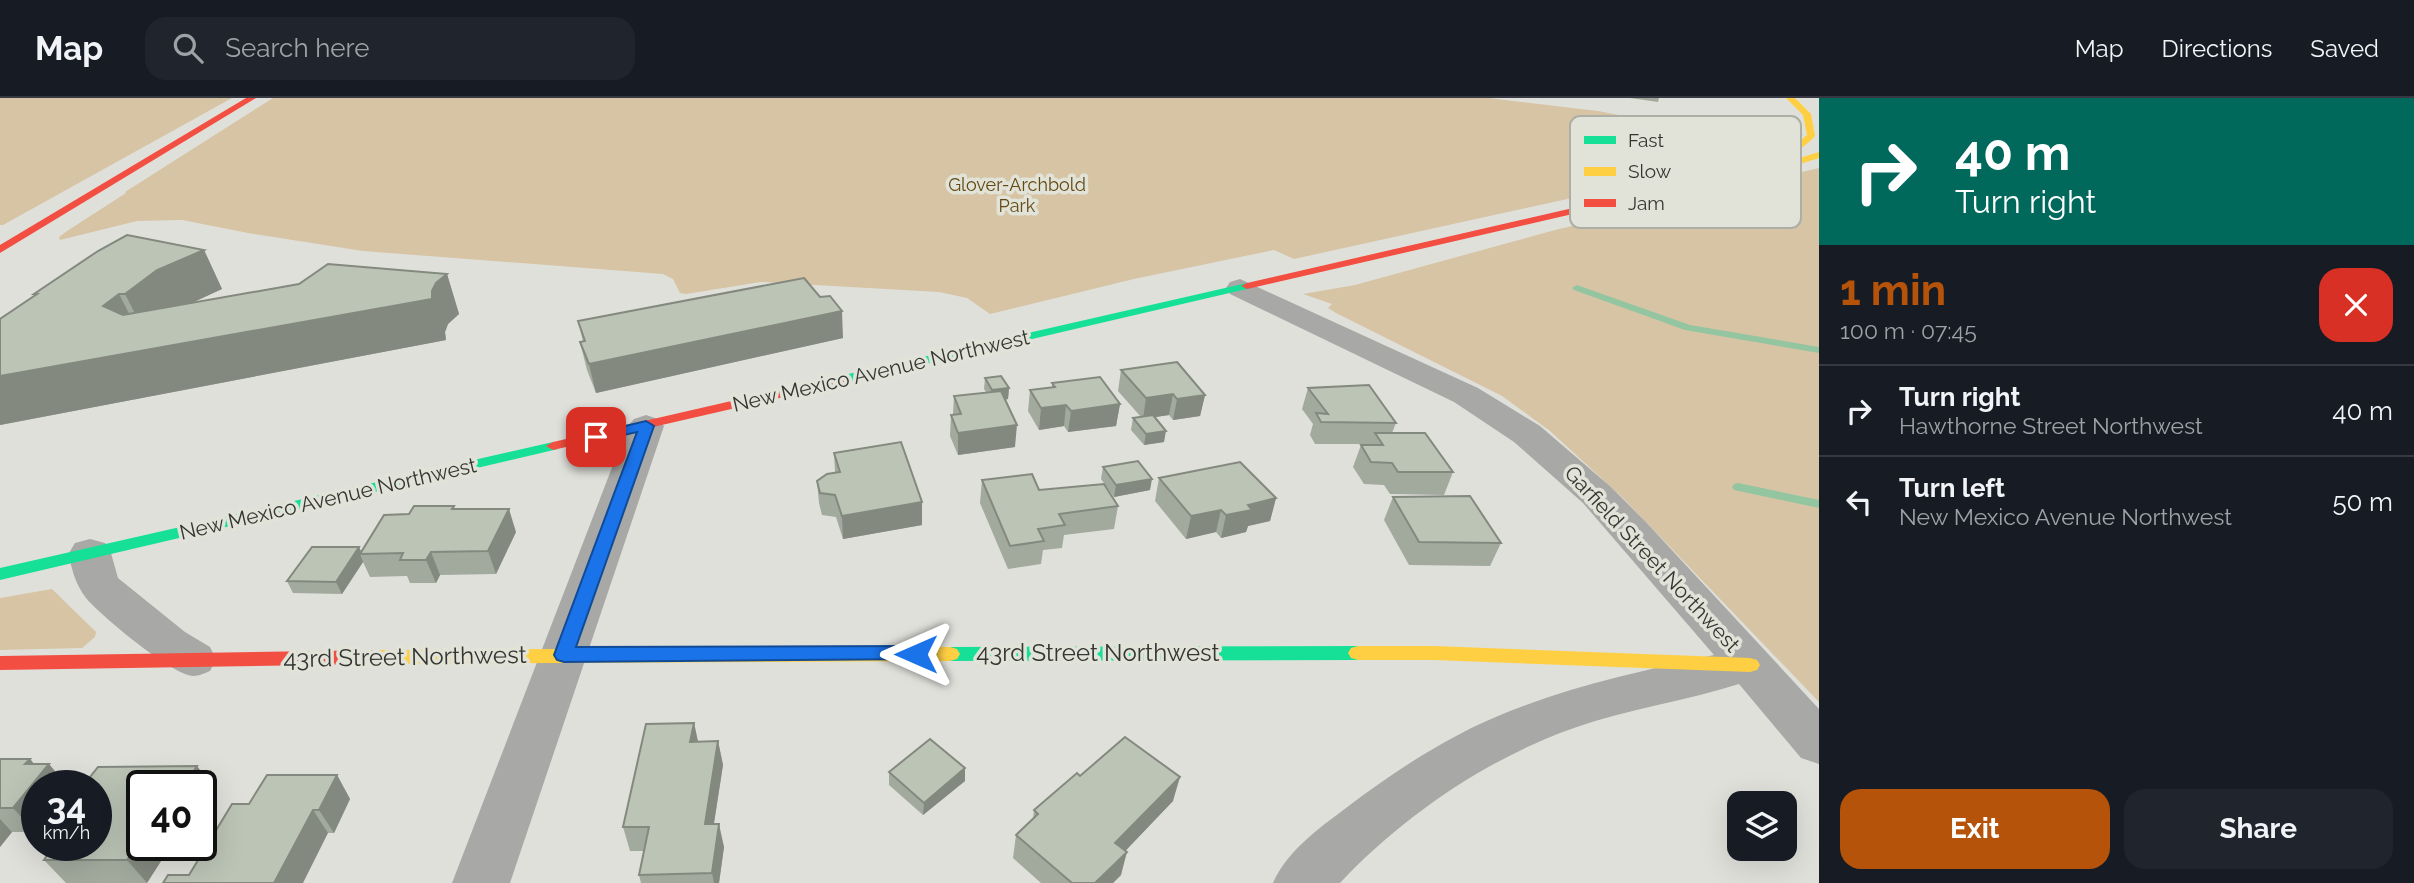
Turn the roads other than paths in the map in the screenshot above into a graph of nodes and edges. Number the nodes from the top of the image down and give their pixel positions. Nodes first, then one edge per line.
1 (252, 98) edge
2 (1808, 104) edge
3 (1801, 144) edge
4 (1819, 155) edge
5 (1801, 161) edge
6 (1570, 212) edge
7 (0, 250) edge
8 (1240, 288) junction
9 (646, 426) junction
10 (90, 553) junction
11 (0, 574) edge
12 (564, 655) junction
13 (193, 659) junction
14 (0, 663) edge
15 (1751, 665) junction
16 (1819, 743) edge
17 (481, 883) edge
18 (1302, 883) edge

1 - 7 street
2 - 3 street, New Mexico Avenue Northwest
4 - 5 street, New Mexico Avenue Northwest
6 - 8 street, New Mexico Avenue Northwest
8 - 9 street, New Mexico Avenue Northwest
8 - 15 street, Garfield Street Northwest
9 - 10 street, New Mexico Avenue Northwest
9 - 12 street
10 - 11 street, New Mexico Avenue Northwest
10 - 13 street
12 - 13 street, 43rd Street Northwest
12 - 15 street, 43rd Street Northwest
12 - 17 street
13 - 14 street, 43rd Street Northwest
15 - 16 street, Garfield Street Northwest
15 - 18 street

